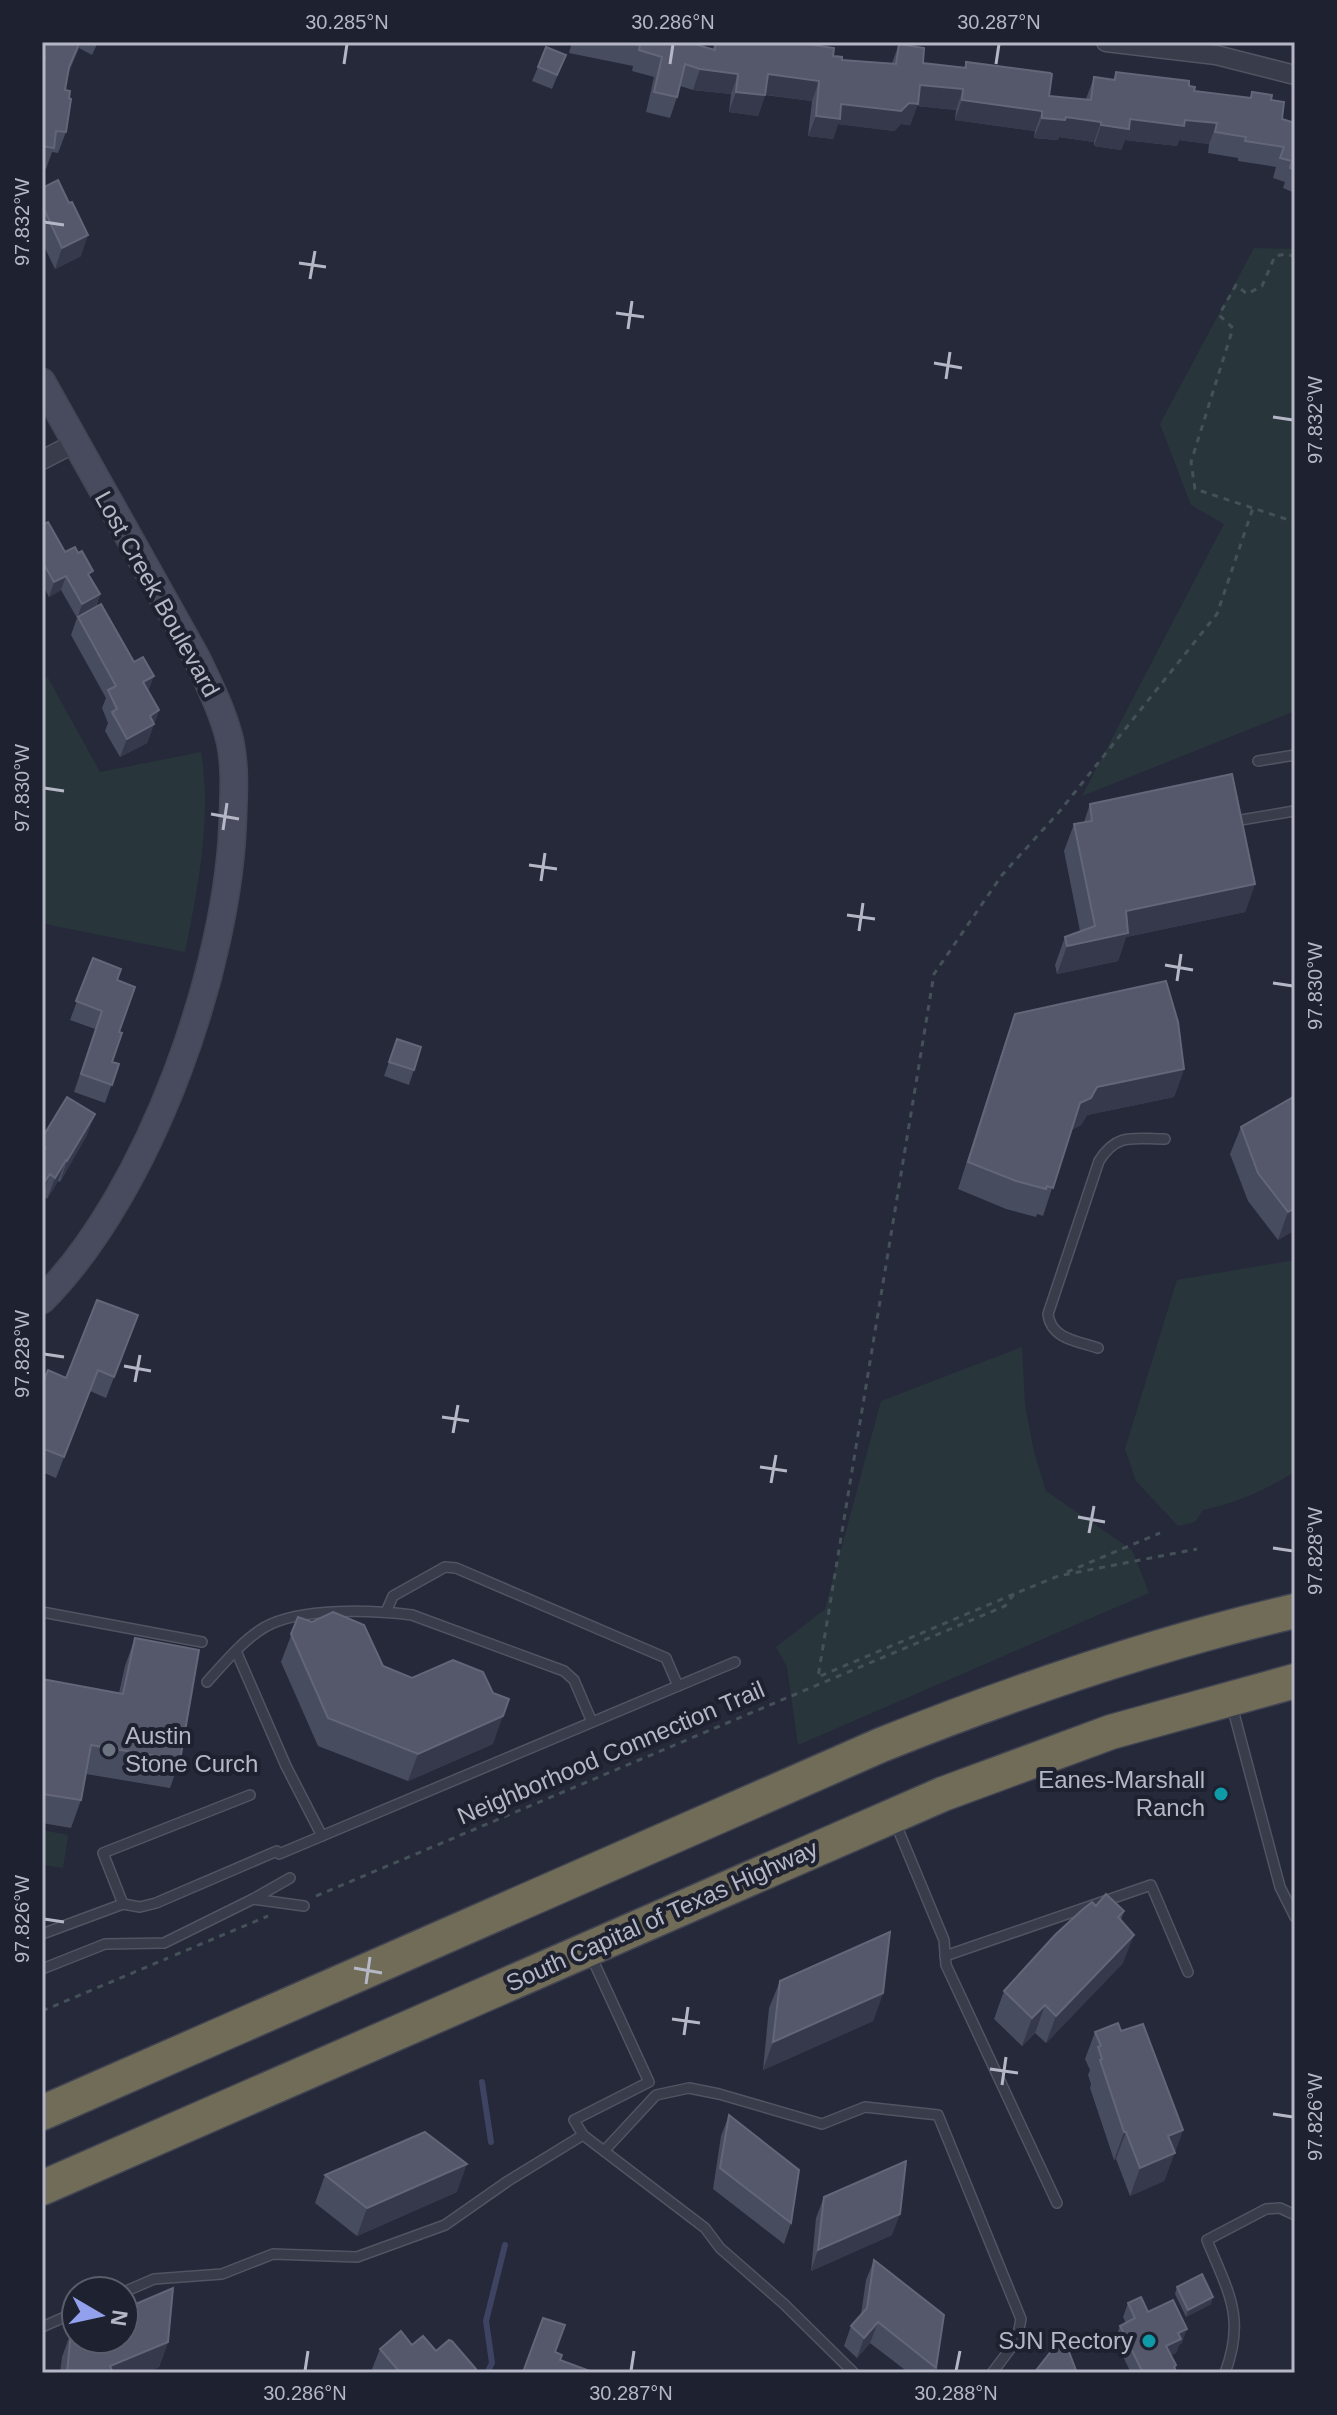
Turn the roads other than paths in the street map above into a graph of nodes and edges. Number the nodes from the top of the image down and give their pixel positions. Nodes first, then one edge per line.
1 (1106, 42) edge
2 (1295, 75) edge
3 (42, 382) edge
4 (75, 443) junction
5 (42, 460) edge
6 (1295, 755) edge
7 (1258, 761) dead end
8 (1294, 811) edge
9 (1235, 821) edge
10 (1165, 1139) dead end
11 (42, 1300) edge
12 (1098, 1348) dead end
13 (1295, 1611) edge
14 (42, 1612) edge
15 (386, 1612) junction
16 (202, 1642) dead end
17 (236, 1651) junction
18 (735, 1662) dead end
19 (1295, 1681) edge
20 (207, 1682) dead end
21 (678, 1686) junction
22 (1230, 1698) junction
23 (592, 1722) junction
24 (250, 1795) dead end
25 (893, 1815) junction
26 (322, 1836) junction
27 (290, 1878) dead end
28 (253, 1899) junction
29 (123, 1904) junction
30 (300, 1905) road end
31 (1295, 1917) edge
32 (42, 1934) edge
33 (588, 1949) junction
34 (945, 1956) junction
35 (42, 1969) edge
36 (1188, 1972) dead end
37 (649, 2082) junction
38 (656, 2095) junction
39 (42, 2113) edge
40 (583, 2135) junction
41 (604, 2151) junction
42 (42, 2188) edge
43 (1057, 2203) dead end
44 (1295, 2215) edge
45 (140, 2285) edge
46 (854, 2373) edge
47 (992, 2373) edge
48 (1225, 2373) edge

1 - 2 street
3 - 4 street, Lost Creek Boulevard
4 - 5 street
4 - 11 street, Lost Creek Boulevard
6 - 7 lane
8 - 9 lane
10 - 12 lane
13 - 39 highway
14 - 16 lane
15 - 17 lane
15 - 21 lane
15 - 23 lane
17 - 20 lane
17 - 26 lane
18 - 21 lane
19 - 22 highway, South Capital of Texas Highway
21 - 23 lane
22 - 25 highway, South Capital of Texas Highway
22 - 31 lane
23 - 26 lane
24 - 29 lane
25 - 33 highway, South Capital of Texas Highway
25 - 34 lane
26 - 29 lane
27 - 28 lane
28 - 30 lane
28 - 35 lane
29 - 32 lane
33 - 37 lane
33 - 42 highway, South Capital of Texas Highway
34 - 36 lane
34 - 43 lane
37 - 38 lane
37 - 40 lane
38 - 41 lane
38 - 47 lane
40 - 41 lane
40 - 45 lane
41 - 46 lane
44 - 48 lane

